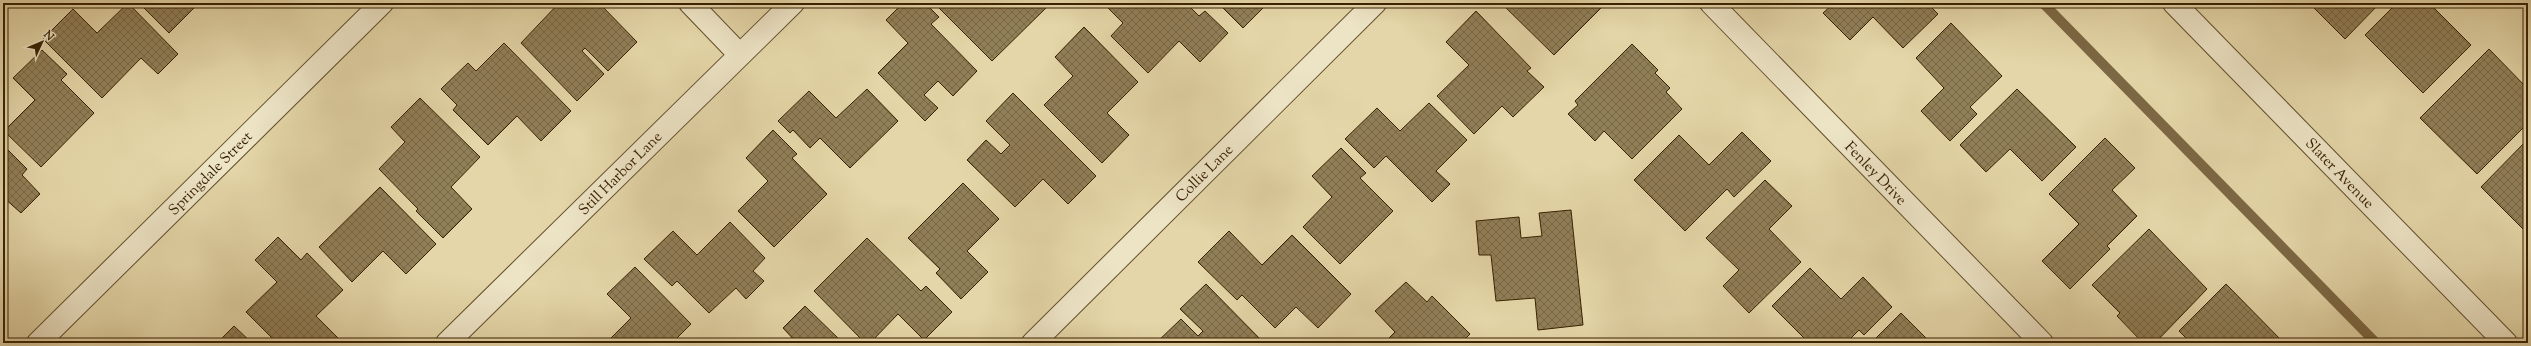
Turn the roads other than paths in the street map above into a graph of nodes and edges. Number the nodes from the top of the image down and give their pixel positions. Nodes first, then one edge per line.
1 (382, 3) edge
2 (690, 3) edge
3 (792, 3) edge
4 (1376, 3) edge
5 (1711, 3) edge
6 (2174, 3) edge
7 (740, 55) junction
8 (38, 343) edge
9 (447, 343) edge
10 (1033, 343) edge
11 (2042, 343) edge
12 (2506, 343) edge

1 - 8 street, Springdale Street
2 - 7 street
3 - 7 street, Still Harbor Lane
4 - 10 street, Collie Lane
5 - 11 street, Fenley Drive
6 - 12 street, Slater Avenue
7 - 9 street, Still Harbor Lane

